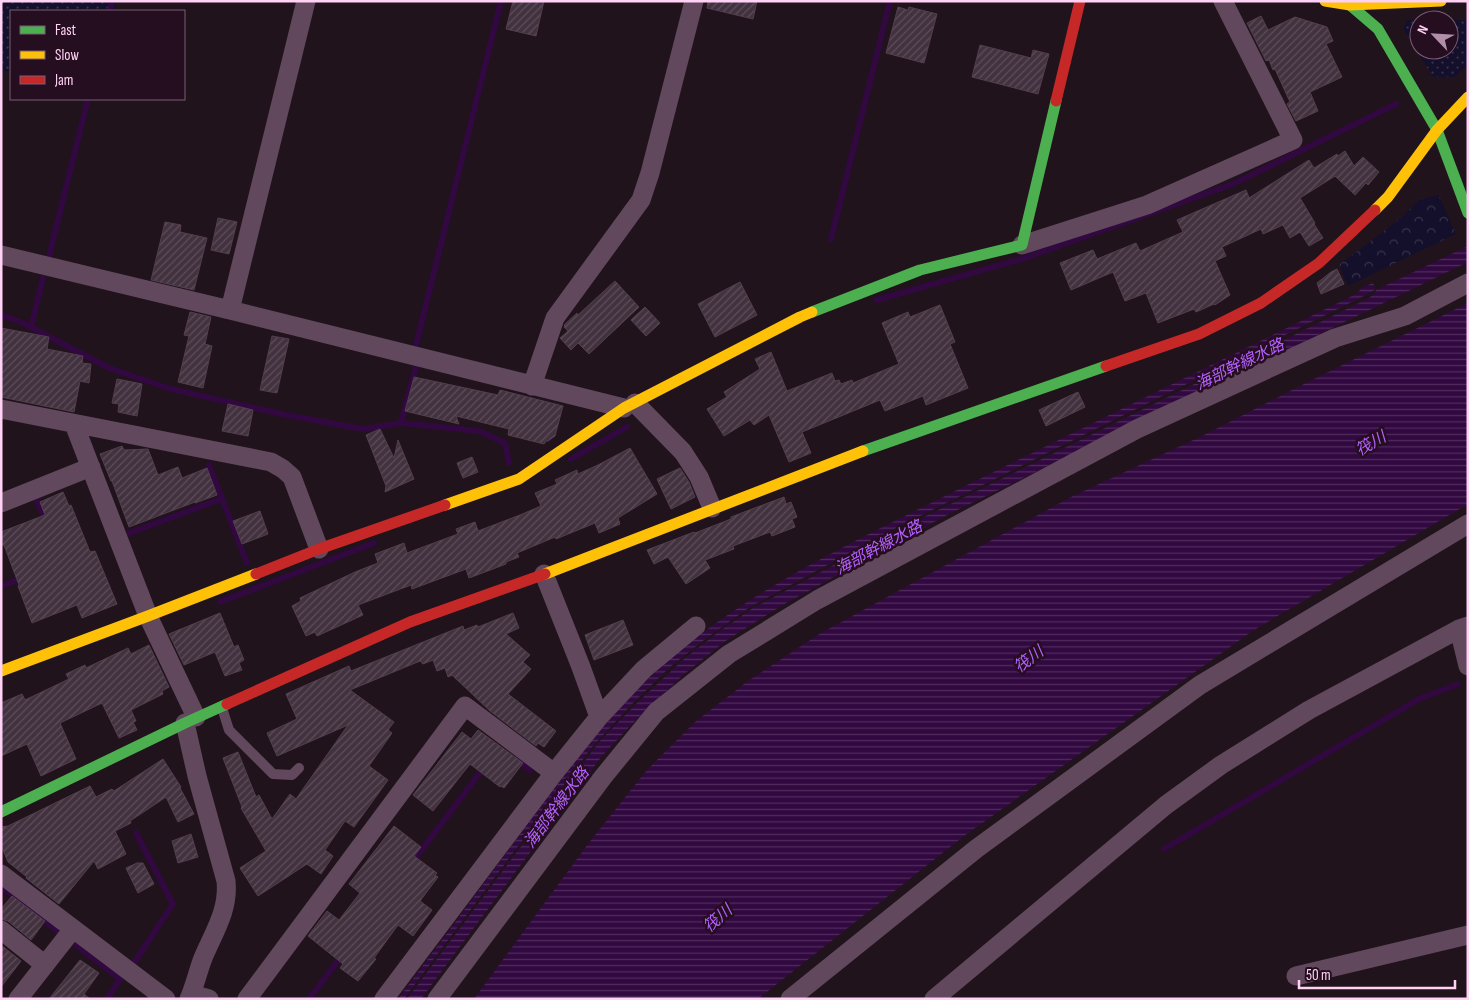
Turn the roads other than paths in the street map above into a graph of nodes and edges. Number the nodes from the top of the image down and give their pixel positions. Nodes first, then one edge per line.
1 (306, 1) edge
2 (694, 1) edge
3 (1080, 1) edge
4 (1223, 1) edge
5 (1325, 1) edge
6 (1441, 1) edge
7 (1348, 3) edge
8 (1374, 3) edge
9 (1468, 97) edge
10 (1437, 130) junction
11 (1468, 212) edge
12 (1022, 246) junction
13 (1, 255) edge
14 (1468, 283) edge
15 (230, 310) junction
16 (532, 386) junction
17 (629, 406) junction
18 (1, 409) edge
19 (74, 424) junction
20 (90, 467) junction
21 (1, 503) edge
22 (712, 508) junction
23 (1468, 524) edge
24 (319, 549) junction
25 (544, 574) junction
26 (151, 624) junction
27 (696, 626) dead end
28 (1463, 628) edge
29 (1468, 666) edge
30 (1, 671) edge
31 (222, 706) junction
32 (599, 717) junction
33 (190, 720) junction
34 (298, 768) dead end
35 (554, 773) junction
36 (1, 812) edge
37 (1, 874) edge
38 (73, 928) junction
39 (1, 930) edge
40 (1468, 935) edge
41 (44, 964) junction
42 (1296, 976) dead end
43 (197, 997) edge
44 (18, 999) edge
45 (166, 999) edge
46 (247, 999) edge
47 (384, 999) edge
48 (437, 999) edge
49 (790, 999) edge
50 (934, 999) edge

1 - 15 street
2 - 16 street
3 - 12 street
4 - 12 street
5 - 7 street
6 - 8 street
7 - 8 street
7 - 10 street
9 - 10 street
10 - 11 street
10 - 22 street
12 - 17 street
13 - 15 street
14 - 48 street
15 - 16 street
16 - 17 street
17 - 22 street
17 - 24 street
18 - 19 street
19 - 20 street
19 - 24 street
20 - 21 street
20 - 26 street
22 - 25 street
23 - 49 street
24 - 26 street
25 - 31 street
25 - 32 street
26 - 30 street
26 - 33 street
27 - 32 street
28 - 29 street
28 - 50 street
31 - 33 street
31 - 34 lane
32 - 35 street
33 - 36 street
33 - 43 street
35 - 46 street
35 - 47 street
37 - 38 street
38 - 41 street
38 - 45 street
39 - 41 street
40 - 42 street
41 - 44 street

